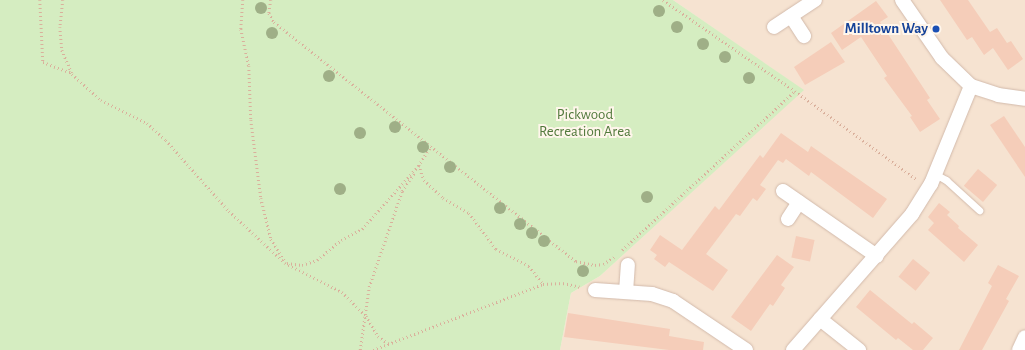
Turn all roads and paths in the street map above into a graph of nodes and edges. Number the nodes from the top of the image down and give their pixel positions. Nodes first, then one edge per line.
1 (40, 0) edge
2 (63, 0) edge
3 (243, 0) edge
4 (271, 0) edge
5 (664, 0) edge
6 (815, 0) edge
7 (902, 0) edge
8 (791, 16) junction
9 (774, 27) dead end
10 (804, 36) dead end
11 (72, 74) junction
12 (971, 86) junction
13 (795, 91) junction
14 (1025, 99) edge
15 (431, 146) junction
16 (419, 165) junction
17 (933, 179) junction
18 (783, 191) dead end
19 (799, 202) junction
20 (979, 210) dead end
21 (788, 219) dead end
22 (877, 256) junction
23 (285, 262) junction
24 (628, 265) dead end
25 (543, 284) junction
26 (595, 290) joint
27 (626, 292) junction
28 (366, 316) junction
29 (820, 319) junction
30 (389, 344) junction
31 (360, 350) edge
32 (374, 350) edge
33 (746, 350) edge
34 (793, 350) edge
35 (859, 350) edge

1 - 11 path
2 - 11 path
3 - 23 path
4 - 15 path
5 - 13 path
6 - 8 street
7 - 12 street
8 - 9 street
8 - 10 street
11 - 23 path
12 - 14 street
12 - 17 street
13 - 15 path
13 - 17 path
15 - 16 path
16 - 23 path
16 - 25 path
16 - 28 path
17 - 20 lane
17 - 22 street
18 - 19 street
19 - 21 street
19 - 22 street
22 - 29 street
23 - 28 path
24 - 27 street
25 - 26 path
25 - 30 path
26 - 27 street
27 - 33 street
28 - 30 path
28 - 31 path
29 - 34 street
29 - 35 street
30 - 32 path

